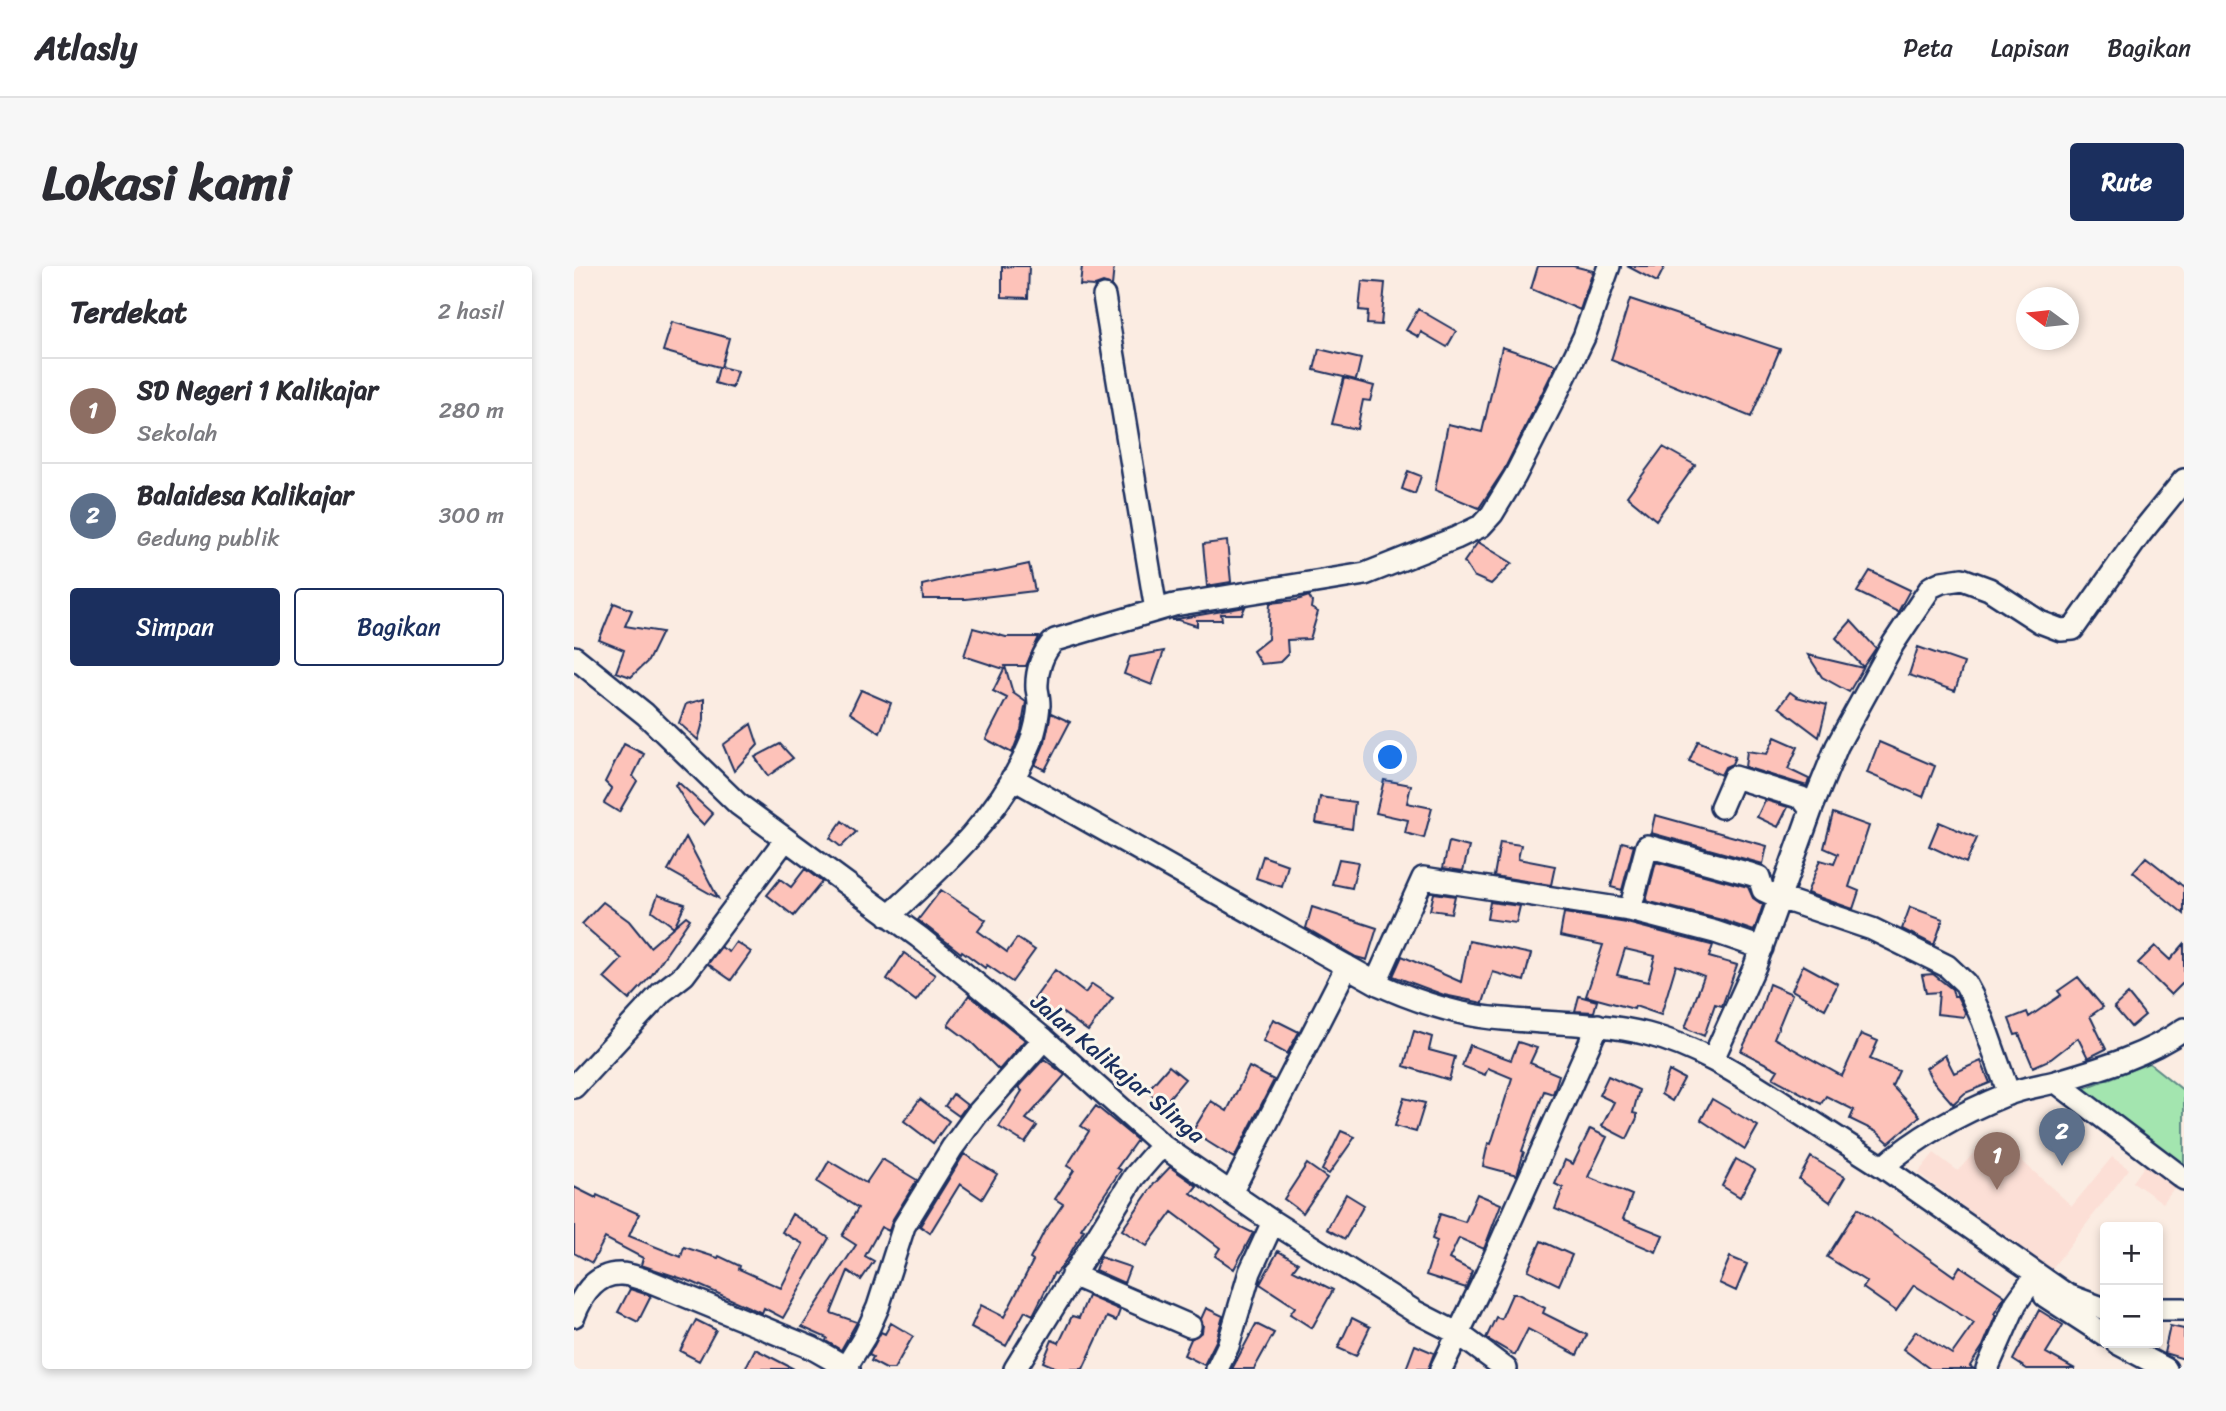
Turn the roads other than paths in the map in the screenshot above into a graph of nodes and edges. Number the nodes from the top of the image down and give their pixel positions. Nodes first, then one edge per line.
1 (1609, 266) edge
2 (1104, 296) dead end
3 (2184, 480) edge
4 (1156, 610) junction
5 (574, 657) edge
6 (1012, 778) junction
7 (1721, 807) dead end
8 (1811, 810) junction
9 (785, 840) junction
10 (1780, 898) junction
11 (1630, 910) junction
12 (889, 916) junction
13 (1762, 948) junction
14 (1347, 966) junction
15 (1376, 982) junction
16 (1597, 1028) junction
17 (2184, 1029) edge
18 (1044, 1040) junction
19 (1713, 1059) junction
20 (2056, 1082) junction
21 (574, 1087) edge
22 (2009, 1094) junction
23 (1164, 1147) junction
24 (1883, 1167) junction
25 (2184, 1179) edge
26 (1231, 1193) junction
27 (1273, 1222) junction
28 (1072, 1275) junction
29 (2033, 1279) junction
30 (2100, 1307) edge
31 (2184, 1308) edge
32 (2163, 1309) edge
33 (574, 1316) edge
34 (1190, 1326) dead end
35 (2100, 1331) edge
36 (1458, 1334) junction
37 (2126, 1348) edge
38 (848, 1368) edge
39 (1015, 1369) edge
40 (1217, 1369) edge
41 (1441, 1369) edge
42 (1506, 1369) edge
43 (1987, 1369) edge
44 (2166, 1369) edge

1 - 4 street
2 - 4 street
3 - 8 street
4 - 6 street
5 - 9 street, Jalan Kalikajar Slinga
6 - 12 street
6 - 14 street
7 - 8 street
8 - 10 street
9 - 12 street, Jalan Kalikajar Slinga
9 - 21 street
10 - 11 street
10 - 13 street
10 - 22 street
11 - 13 street
11 - 15 street
12 - 18 street, Jalan Kalikajar Slinga
13 - 19 street
14 - 15 street
14 - 26 street
15 - 16 street
16 - 19 street
16 - 36 street
17 - 20 street
18 - 23 street, Jalan Kalikajar Slinga
18 - 38 street
19 - 24 street
20 - 22 street
20 - 25 street
22 - 24 street
23 - 26 street, Jalan Kalikajar Slinga
23 - 28 street
24 - 29 street
26 - 27 street, Jalan Kalikajar Slinga
27 - 36 street, Jalan Kalikajar Slinga
27 - 40 street
28 - 34 street
28 - 39 street
29 - 30 street
29 - 35 street
29 - 43 street
31 - 32 street
33 - 38 street
36 - 41 street
36 - 42 street, Jalan Kalikajar Slinga
37 - 44 street

